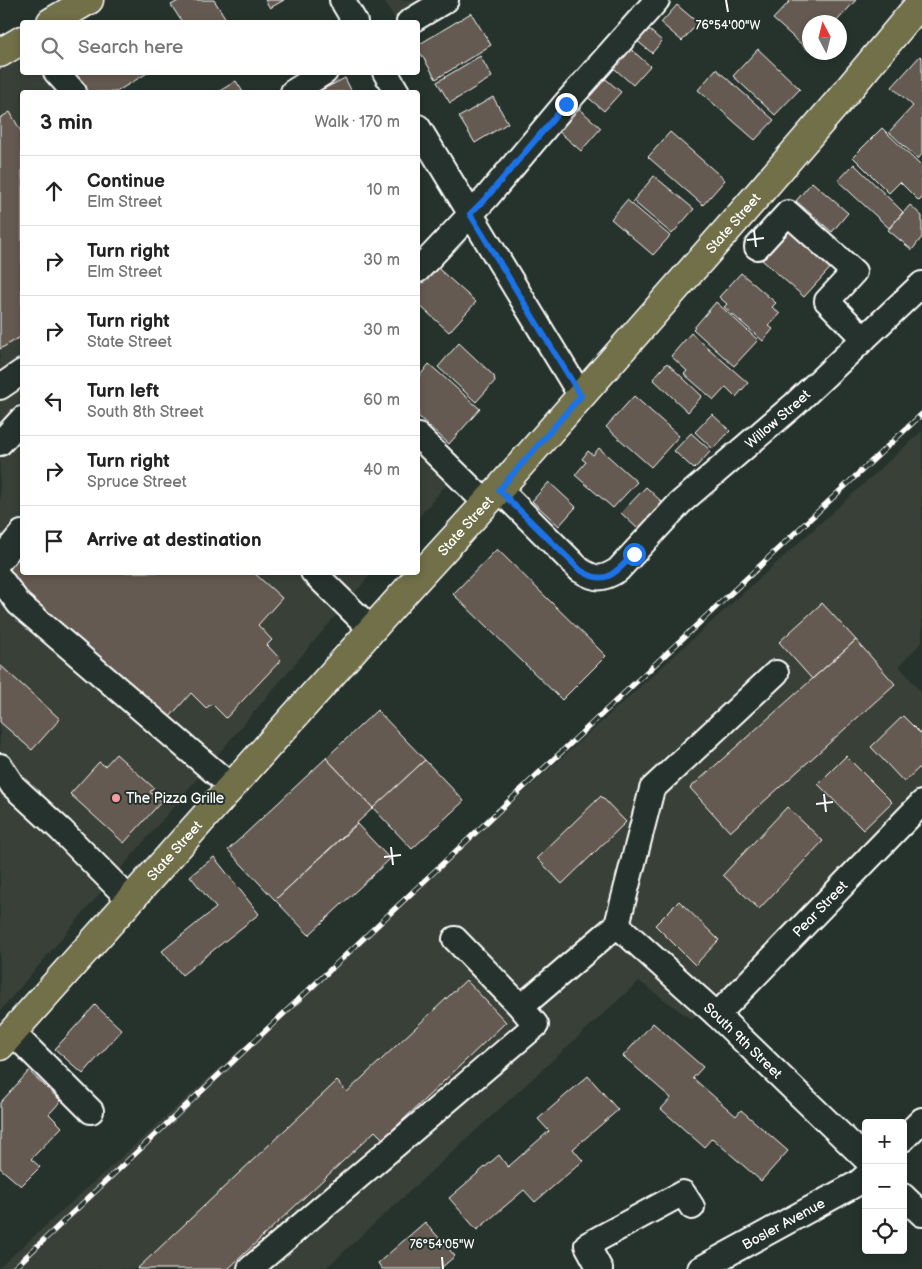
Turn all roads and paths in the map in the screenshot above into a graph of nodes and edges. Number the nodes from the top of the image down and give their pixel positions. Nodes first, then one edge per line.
1 (89, 0) edge
2 (342, 0) edge
3 (446, 0) edge
4 (657, 0) edge
5 (922, 1) edge
6 (54, 20) edge
7 (354, 20) edge
8 (412, 20) edge
9 (20, 41) edge
10 (0, 53) edge
11 (59, 75) edge
12 (320, 75) edge
13 (387, 75) edge
14 (72, 90) edge
15 (296, 90) edge
16 (396, 90) edge
17 (420, 130) edge
18 (742, 213) junction
19 (470, 214) junction
20 (420, 268) edge
21 (922, 284) edge
22 (864, 339) junction
23 (20, 373) edge
24 (0, 387) edge
25 (581, 396) junction
26 (20, 421) edge
27 (420, 438) edge
28 (0, 443) edge
29 (492, 496) junction
30 (20, 535) edge
31 (0, 560) edge
32 (420, 567) edge
33 (316, 575) edge
34 (410, 577) edge
35 (0, 578) edge
36 (372, 630) junction
37 (776, 673) dead end
38 (0, 766) edge
39 (232, 786) junction
40 (6, 793) edge
41 (922, 804) edge
42 (130, 900) junction
43 (617, 925) junction
44 (455, 939) dead end
45 (521, 1007) junction
46 (717, 1015) junction
47 (4, 1040) edge
48 (91, 1111) dead end
49 (922, 1120) edge
50 (907, 1135) edge
51 (862, 1155) edge
52 (862, 1180) edge
53 (907, 1200) edge
54 (692, 1207) dead end
55 (922, 1214) edge
56 (250, 1269) edge
57 (600, 1269) edge
58 (700, 1269) edge

1 - 6 main road
2 - 7 street
3 - 8 street
4 - 19 street
5 - 18 main road, State Street
9 - 10 main road
11 - 14 street
12 - 15 street
13 - 16 street
17 - 19 street
18 - 22 street
18 - 25 main road, State Street
19 - 20 street
19 - 25 street
21 - 22 street, Willow Street
22 - 29 street, Willow Street
23 - 24 street
25 - 29 main road, State Street
26 - 28 street
27 - 29 street, Willow Street
29 - 32 main road, State Street
30 - 31 street
33 - 36 street
34 - 36 main road, State Street
35 - 39 street
36 - 39 main road, State Street
37 - 43 street
38 - 40 street
39 - 42 main road, State Street
40 - 42 street
41 - 46 street, Pear Street
42 - 47 main road, State Street
43 - 45 street
43 - 46 street, South 9th Street
44 - 45 street
45 - 56 street
46 - 51 street, South 9th Street
47 - 48 street
49 - 50 street
52 - 58 street, Bosler Avenue
53 - 55 street
54 - 57 street

